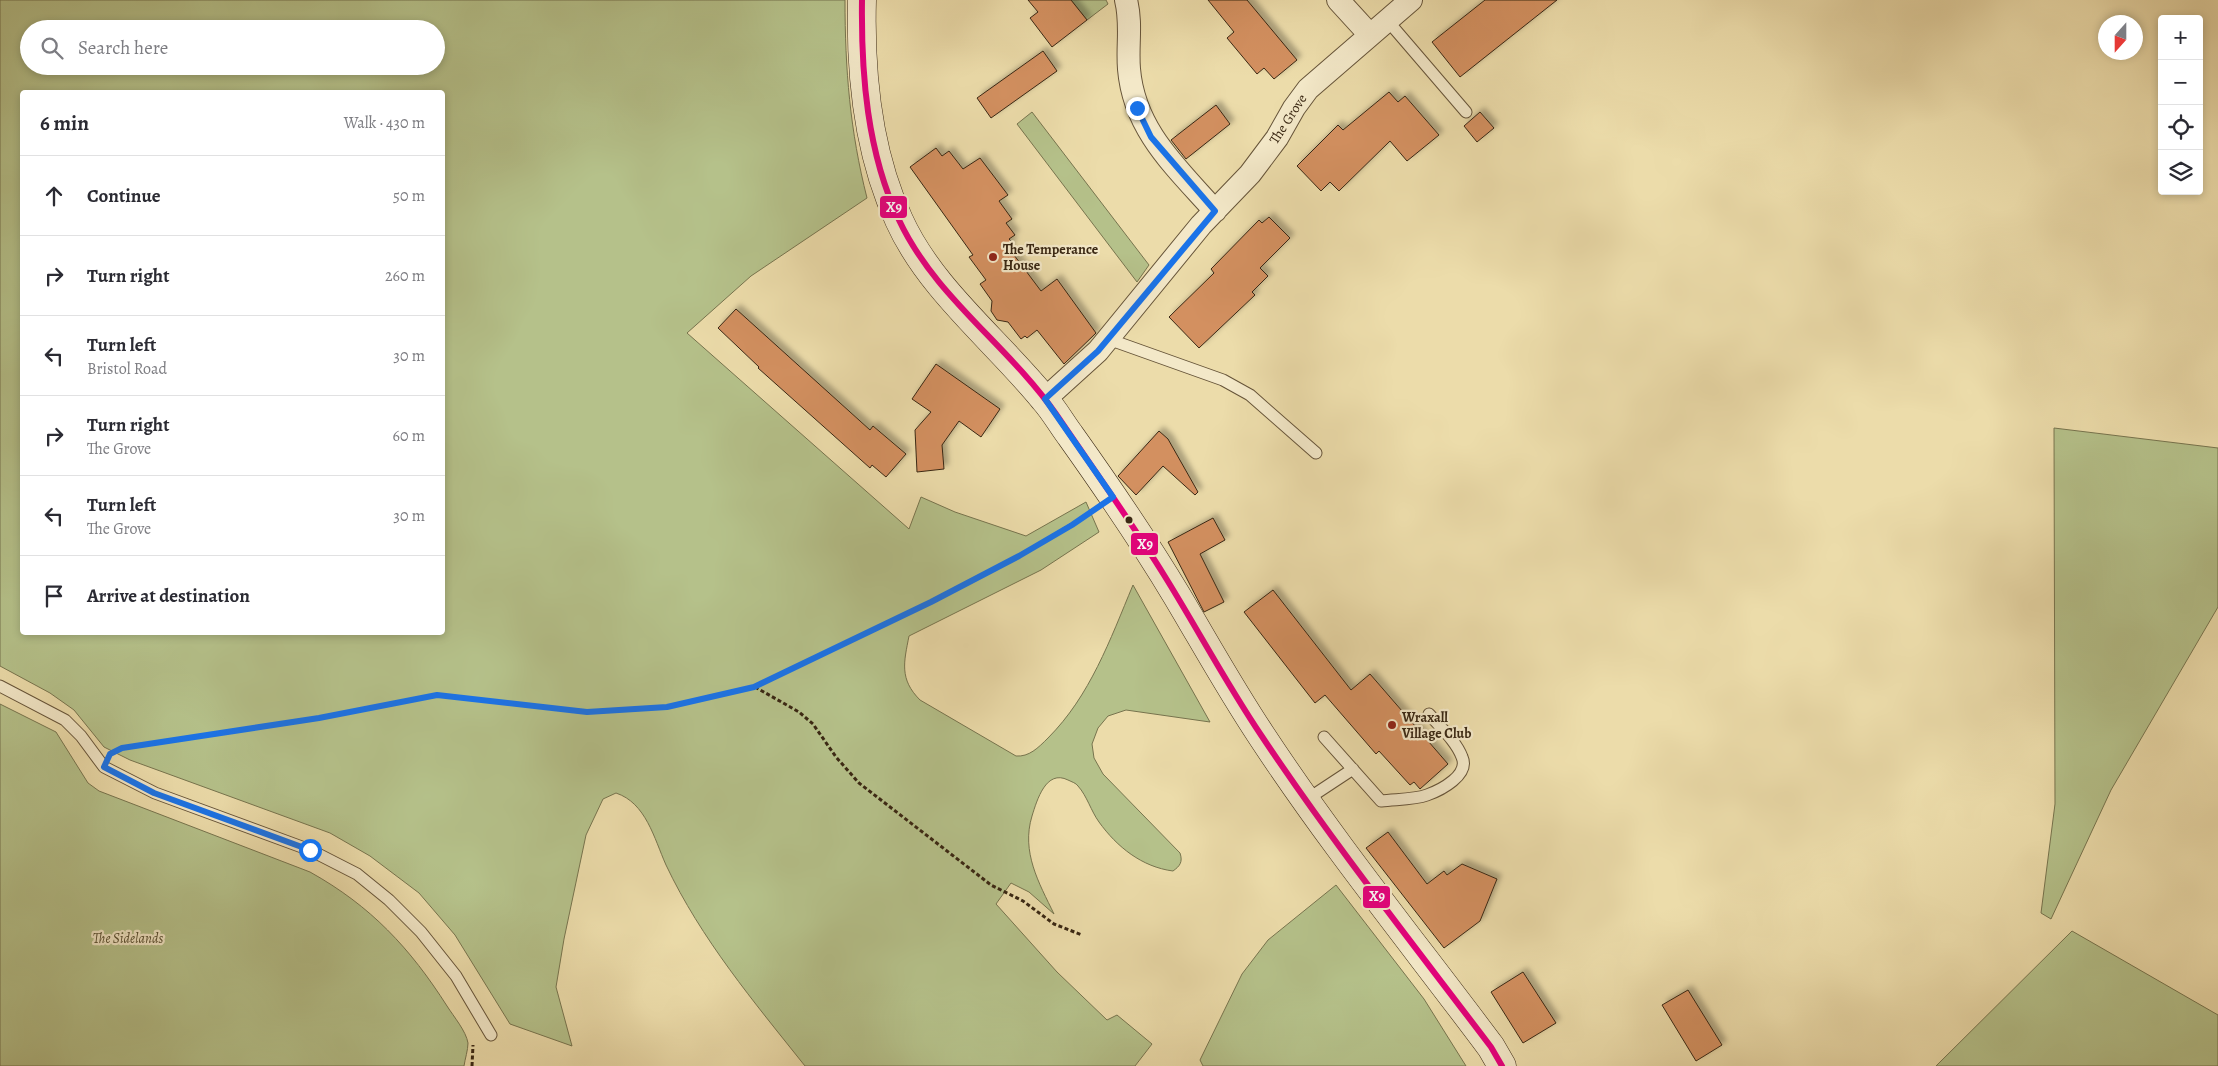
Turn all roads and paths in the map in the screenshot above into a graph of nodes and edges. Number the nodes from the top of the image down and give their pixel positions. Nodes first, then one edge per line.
1 (862, 0) edge
2 (1126, 0) edge
3 (1338, 0) edge
4 (1411, 0) edge
5 (1387, 20) junction
6 (1370, 35) junction
7 (1466, 112) dead end
8 (1215, 211) junction
9 (1108, 339) junction
10 (1045, 399) junction
11 (1316, 453) dead end
12 (1113, 497) junction
13 (0, 686) edge
14 (754, 687) junction
15 (1429, 714) dead end
16 (1324, 737) dead end
17 (104, 767) junction
18 (1352, 769) junction
19 (1305, 801) junction
20 (1082, 935) dead end
21 (491, 1035) dead end
22 (1502, 1066) edge

1 - 10 main road
2 - 8 street
3 - 6 street
4 - 5 street, The Grove
5 - 6 street, The Grove
5 - 7 lane
6 - 8 street, The Grove
8 - 9 street, The Grove
9 - 10 street, The Grove
9 - 11 lane
10 - 12 main road
12 - 14 path
12 - 19 main road
13 - 17 lane
14 - 17 path
14 - 20 path
15 - 18 lane
16 - 18 lane
17 - 21 lane
18 - 19 lane
19 - 22 main road

